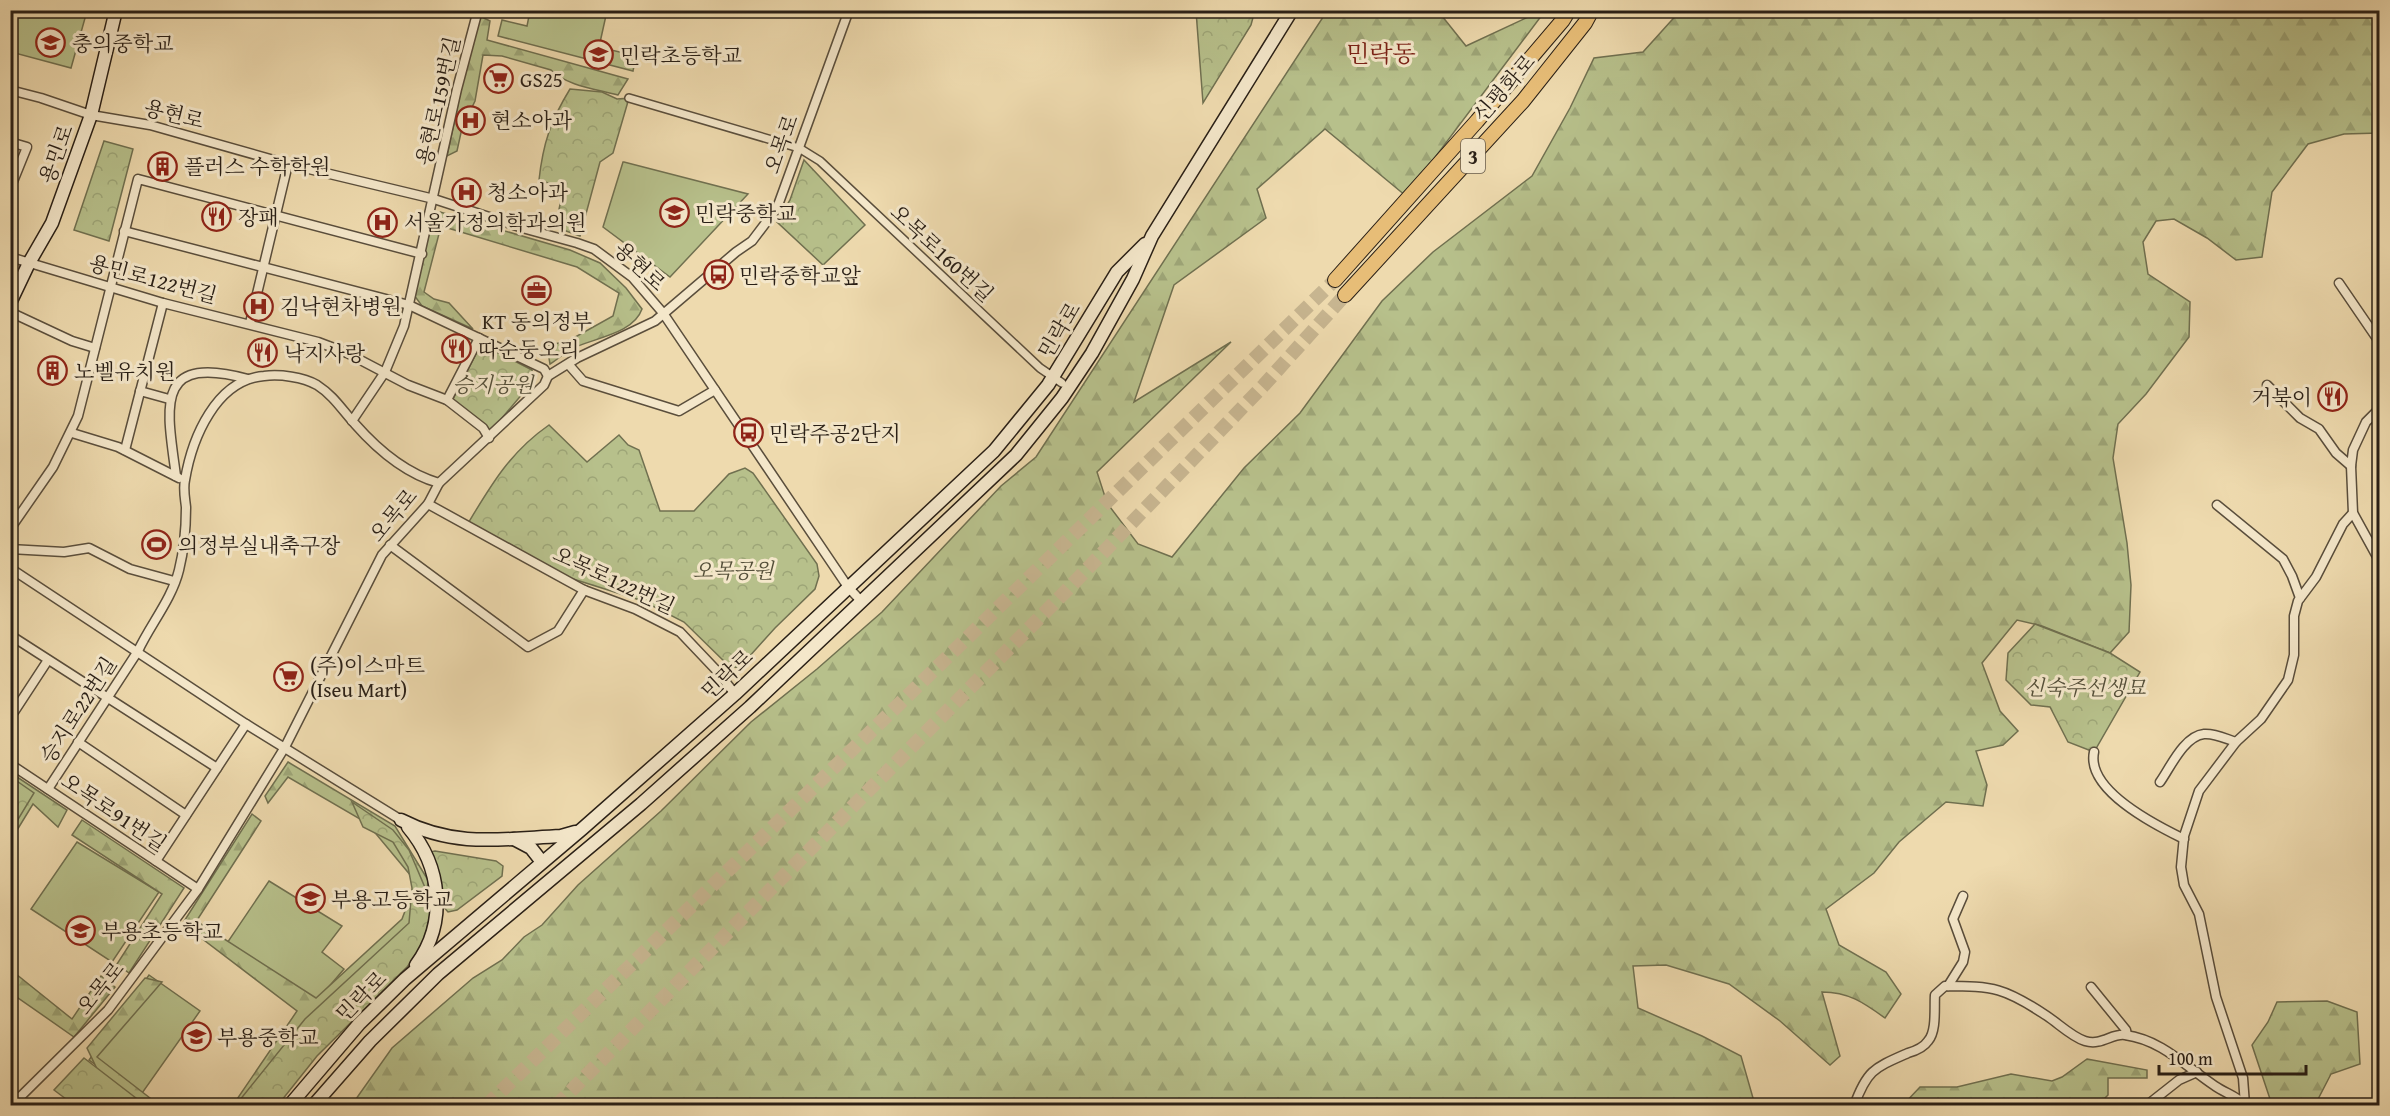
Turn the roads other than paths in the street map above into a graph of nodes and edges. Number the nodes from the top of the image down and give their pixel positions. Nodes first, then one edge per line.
1 (116, 10) edge
2 (478, 10) edge
3 (849, 10) edge
4 (1292, 10) edge
5 (1569, 10) edge
6 (1592, 10) edge
7 (10, 90) edge
8 (629, 98) dead end
9 (90, 115) junction
10 (10, 142) edge
11 (799, 148) junction
12 (288, 164) junction
13 (10, 189) edge
14 (434, 199) junction
15 (278, 215) junction
16 (124, 231) junction
17 (1152, 236) junction
18 (422, 254) junction
19 (10, 258) edge
20 (29, 263) junction
21 (265, 266) junction
22 (1335, 280) tunnel mouth
23 (2338, 283) dead end
24 (110, 287) junction
25 (1345, 295) tunnel mouth
26 (10, 303) edge
27 (163, 303) junction
28 (409, 305) junction
29 (10, 312) edge
30 (663, 313) junction
31 (250, 324) junction
32 (480, 338) junction
33 (2379, 343) edge
34 (95, 348) junction
35 (569, 365) junction
36 (385, 372) junction
37 (548, 376) junction
38 (249, 379) junction
39 (1062, 383) dead end
40 (2267, 385) dead end
41 (715, 390) junction
42 (140, 391) junction
43 (169, 399) junction
44 (447, 400) junction
45 (2379, 408) edge
46 (352, 421) junction
47 (72, 432) junction
48 (489, 438) junction
49 (125, 450) junction
50 (2351, 466) junction
51 (176, 476) junction
52 (184, 482) junction
53 (440, 483) junction
54 (428, 504) junction
55 (2217, 505) dead end
56 (2353, 513) junction
57 (10, 529) edge
58 (390, 545) junction
59 (10, 549) edge
60 (2379, 562) edge
61 (10, 568) edge
62 (174, 581) junction
63 (848, 587) junction
64 (584, 590) junction
65 (2301, 598) junction
66 (861, 601) junction
67 (10, 635) edge
68 (138, 651) junction
69 (48, 660) junction
70 (735, 694) junction
71 (107, 698) junction
72 (10, 700) edge
73 (19, 706) junction
74 (10, 718) edge
75 (246, 724) junction
76 (78, 742) junction
77 (2236, 742) junction
78 (285, 747) junction
79 (2094, 752) dead end
80 (10, 765) edge
81 (217, 768) junction
82 (2160, 782) dead end
83 (48, 789) junction
84 (186, 815) junction
85 (401, 820) junction
86 (582, 829) junction
87 (513, 838) junction
88 (2184, 839) junction
89 (156, 861) junction
90 (542, 862) junction
91 (198, 889) junction
92 (1963, 896) dead end
93 (405, 979) junction
94 (1948, 987) junction
95 (2091, 987) dead end
96 (2127, 1035) junction
97 (2197, 1072) junction
98 (2246, 1105) edge
99 (11, 1106) edge
100 (289, 1106) edge
101 (313, 1106) edge
102 (1854, 1106) edge
103 (2145, 1106) edge

1 - 9 main road, 용민로
2 - 14 street, 용현로159번길
3 - 11 street, 오목로
4 - 17 main road, 민락로
5 - 22 highway, 신평화로 / 3
6 - 25 highway, 신평화로 / 3
7 - 9 street, 용현로
8 - 11 street, 오목로160번길
9 - 12 street, 용현로
9 - 20 main road, 용민로
10 - 13 street
11 - 30 street, 오목로
11 - 39 street, 오목로160번길
12 - 14 street, 용현로
12 - 15 street
14 - 18 street, 용현로159번길
14 - 30 street, 용현로
15 - 16 street
15 - 18 street
15 - 21 street
16 - 21 street
16 - 24 street
17 - 63 main road, 민락로
17 - 66 main road, 민락로
18 - 28 street, 용현로159번길
19 - 20 street, 용민로122번길
20 - 24 street, 용민로122번길
20 - 26 main road, 용민로
21 - 28 street
21 - 31 street
23 - 33 street
24 - 27 street, 용민로122번길
24 - 34 street
27 - 31 street, 용민로122번길
27 - 42 street
28 - 32 street
28 - 36 street, 용현로159번길
29 - 34 street
30 - 35 street, 오목로
30 - 41 street, 용현로
31 - 36 street, 용민로122번길
32 - 37 street
32 - 44 street
34 - 47 street
35 - 37 street, 오목로
35 - 41 street
36 - 44 street, 용민로122번길
36 - 46 street, 용현로159번길
37 - 48 street, 오목로
38 - 43 street
38 - 46 street
38 - 52 street, 승지로22번길
40 - 50 street
41 - 63 street, 용현로
42 - 43 street
42 - 49 street
43 - 51 street
44 - 48 street, 용민로122번길
45 - 50 street
46 - 53 street
47 - 49 street
47 - 57 street
48 - 53 street, 오목로
49 - 51 street
50 - 56 street
51 - 52 street
52 - 62 street, 승지로22번길
53 - 54 street, 오목로
54 - 58 street, 오목로
54 - 64 street, 오목로122번길
55 - 65 street
56 - 60 street
56 - 65 street
58 - 64 street
58 - 78 street, 오목로
59 - 62 street
61 - 68 street
62 - 68 street, 승지로22번길
63 - 66 street, 용현로
63 - 70 main road, 민락로
64 - 70 street, 오목로122번길
65 - 77 street
66 - 101 main road, 민락로
67 - 69 street
68 - 71 street, 승지로22번길
68 - 75 street
69 - 71 street
69 - 73 street
70 - 86 main road, 민락로
71 - 76 street, 승지로22번길
71 - 81 street
72 - 73 street
73 - 74 street
75 - 78 street
75 - 81 street
76 - 83 street, 승지로22번길
76 - 84 street
77 - 82 street
77 - 88 street
78 - 85 street
78 - 91 street, 오목로
79 - 88 street
80 - 83 street, 오목로91번길
81 - 84 street
83 - 89 street, 오목로91번길
84 - 89 street
85 - 87 main road
85 - 93 main road
86 - 87 main road
86 - 90 main road, 민락로
87 - 90 main road
88 - 98 street
89 - 91 street, 오목로91번길
90 - 93 main road, 민락로
91 - 99 street, 오목로
92 - 94 street
93 - 100 main road, 민락로
94 - 96 street
94 - 102 street
95 - 96 street
96 - 97 street
97 - 98 street
97 - 103 street

